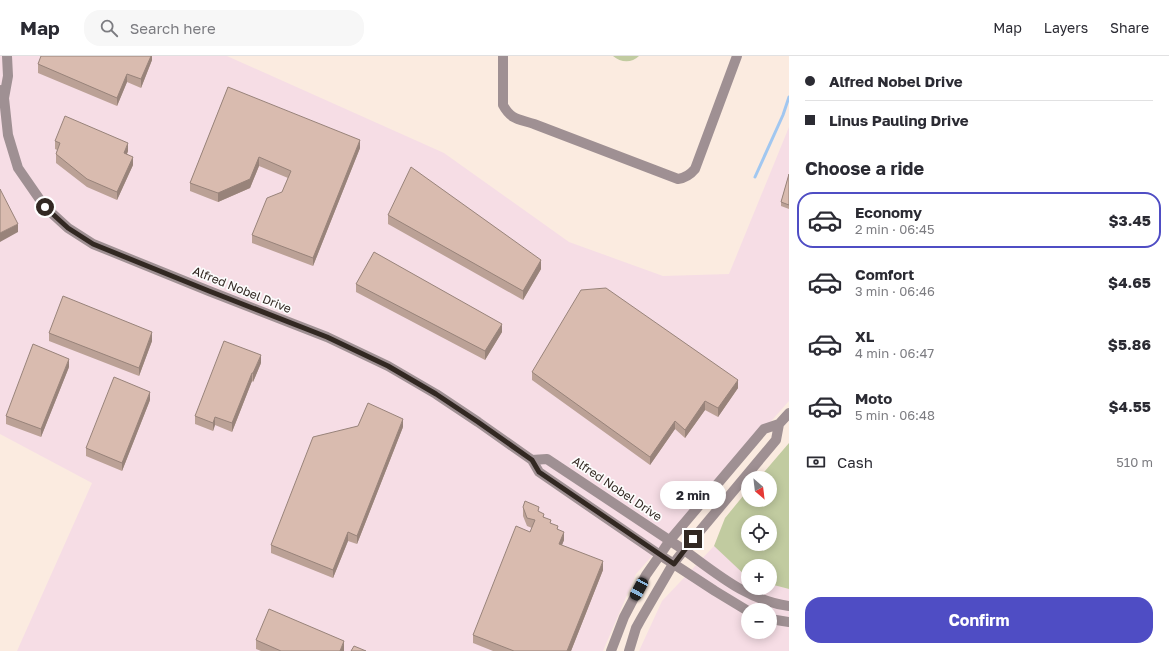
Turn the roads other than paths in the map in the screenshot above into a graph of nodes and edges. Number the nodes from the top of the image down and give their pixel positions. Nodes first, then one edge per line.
1 (7, 56) edge
2 (503, 56) edge
3 (738, 56) edge
4 (2, 94) edge
5 (789, 413) edge
6 (779, 424) junction
7 (532, 460) junction
8 (670, 540) junction
9 (684, 550) junction
10 (660, 555) junction
11 (674, 564) junction
12 (789, 606) edge
13 (741, 607) edge
14 (777, 620) edge
15 (789, 622) edge
16 (611, 651) edge
17 (629, 651) edge

1 - 4 street, Alfred Nobel Drive
2 - 3 street
4 - 7 street, Alfred Nobel Drive
5 - 6 street
6 - 8 street
6 - 9 street
7 - 8 street, Alfred Nobel Drive
7 - 10 street, Alfred Nobel Drive
8 - 9 street, Alfred Nobel Drive
8 - 10 street
9 - 11 street
9 - 12 street, Alfred Nobel Drive
10 - 11 street, Alfred Nobel Drive
10 - 16 street
11 - 13 street, Alfred Nobel Drive
11 - 17 street
14 - 15 street

